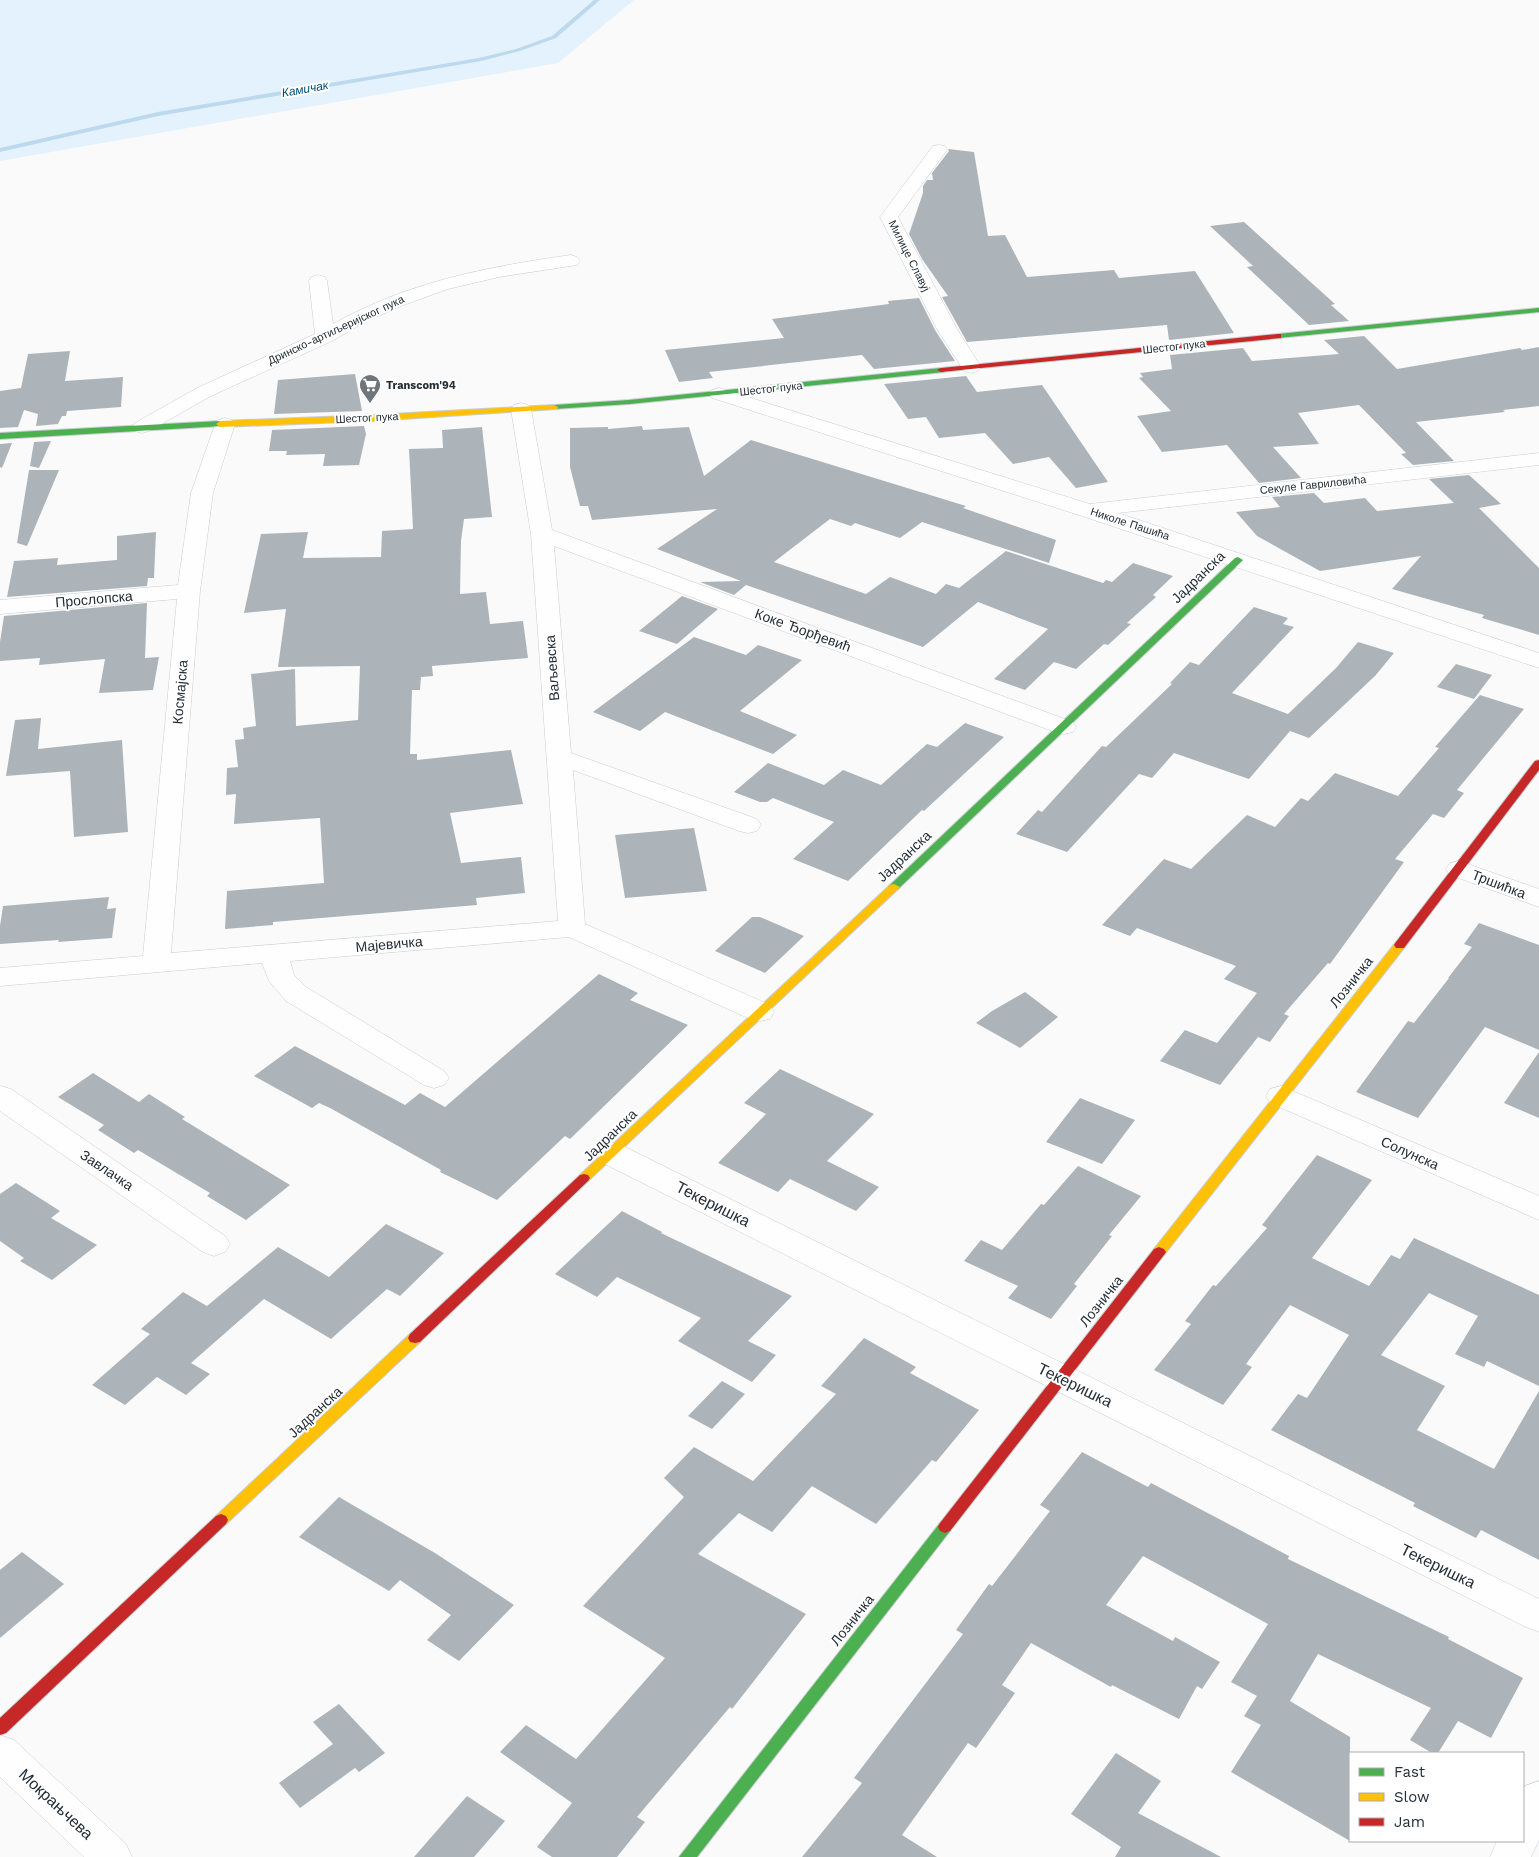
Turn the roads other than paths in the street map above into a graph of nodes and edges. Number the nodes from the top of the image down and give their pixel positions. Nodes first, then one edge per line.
1 (939, 150) dead end
2 (571, 261) dead end
3 (318, 281) dead end
4 (1539, 310) edge
5 (325, 337) junction
6 (971, 367) junction
7 (719, 394) junction
8 (520, 409) junction
9 (225, 424) junction
10 (142, 428) junction
11 (0, 436) edge
12 (1539, 460) edge
13 (1087, 510) junction
14 (542, 534) junction
15 (1238, 560) junction
16 (189, 591) junction
17 (0, 607) edge
18 (1539, 661) edge
19 (1064, 727) junction
20 (559, 757) junction
21 (1539, 763) edge
22 (748, 824) dead end
23 (1459, 869) junction
24 (1539, 899) edge
25 (572, 928) junction
26 (275, 954) junction
27 (156, 964) junction
28 (0, 977) edge
29 (760, 1012) junction
30 (434, 1078) dead end
31 (0, 1096) edge
32 (1281, 1096) junction
33 (612, 1154) junction
34 (1539, 1210) edge
35 (214, 1244) dead end
36 (1060, 1378) junction
37 (1539, 1616) edge
38 (0, 1728) edge
39 (0, 1752) edge
40 (1539, 1799) edge
41 (1524, 1829) edge
42 (1518, 1842) edge
43 (112, 1857) edge
44 (687, 1857) edge
45 (1510, 1857) edge

1 - 6 street, Милице Славуј
2 - 5 street, Дринско-артиљеријског пука
3 - 5 street
4 - 6 street, Шестог пука
5 - 10 street, Дринско-артиљеријског пука
6 - 7 street, Шестог пука
7 - 8 street, Шестог пука
7 - 13 street, Николе Пашића
8 - 9 street, Шестог пука
8 - 14 street, Ваљевска
9 - 10 street, Шестог пука
9 - 16 street, Космајска
10 - 11 street, Шестог пука
12 - 13 street, Секуле Гавриловића
13 - 15 street, Николе Пашића
14 - 19 street, Коке Ђорђевић
14 - 20 street, Ваљевска
15 - 18 street, Николе Пашића
15 - 19 street, Јадранска
16 - 17 street, Прослопска
16 - 27 street, Космајска
19 - 29 street, Јадранска
20 - 22 street
20 - 25 street, Ваљевска
21 - 23 street, Лозничка
23 - 24 street, Тршићка
23 - 32 street, Лозничка
25 - 26 street, Мајевичка
25 - 29 street, Мајевичка
26 - 27 street, Мајевичка
26 - 30 street
27 - 28 street, Мајевичка
29 - 33 street, Јадранска
31 - 35 street, Завлачка
32 - 34 street, Солунска
32 - 36 street, Лозничка
33 - 36 street, Текеришка
33 - 38 street, Јадранска
36 - 37 street, Текеришка
36 - 44 street, Лозничка
39 - 43 street, Мокрањчева
40 - 41 street
42 - 45 street

